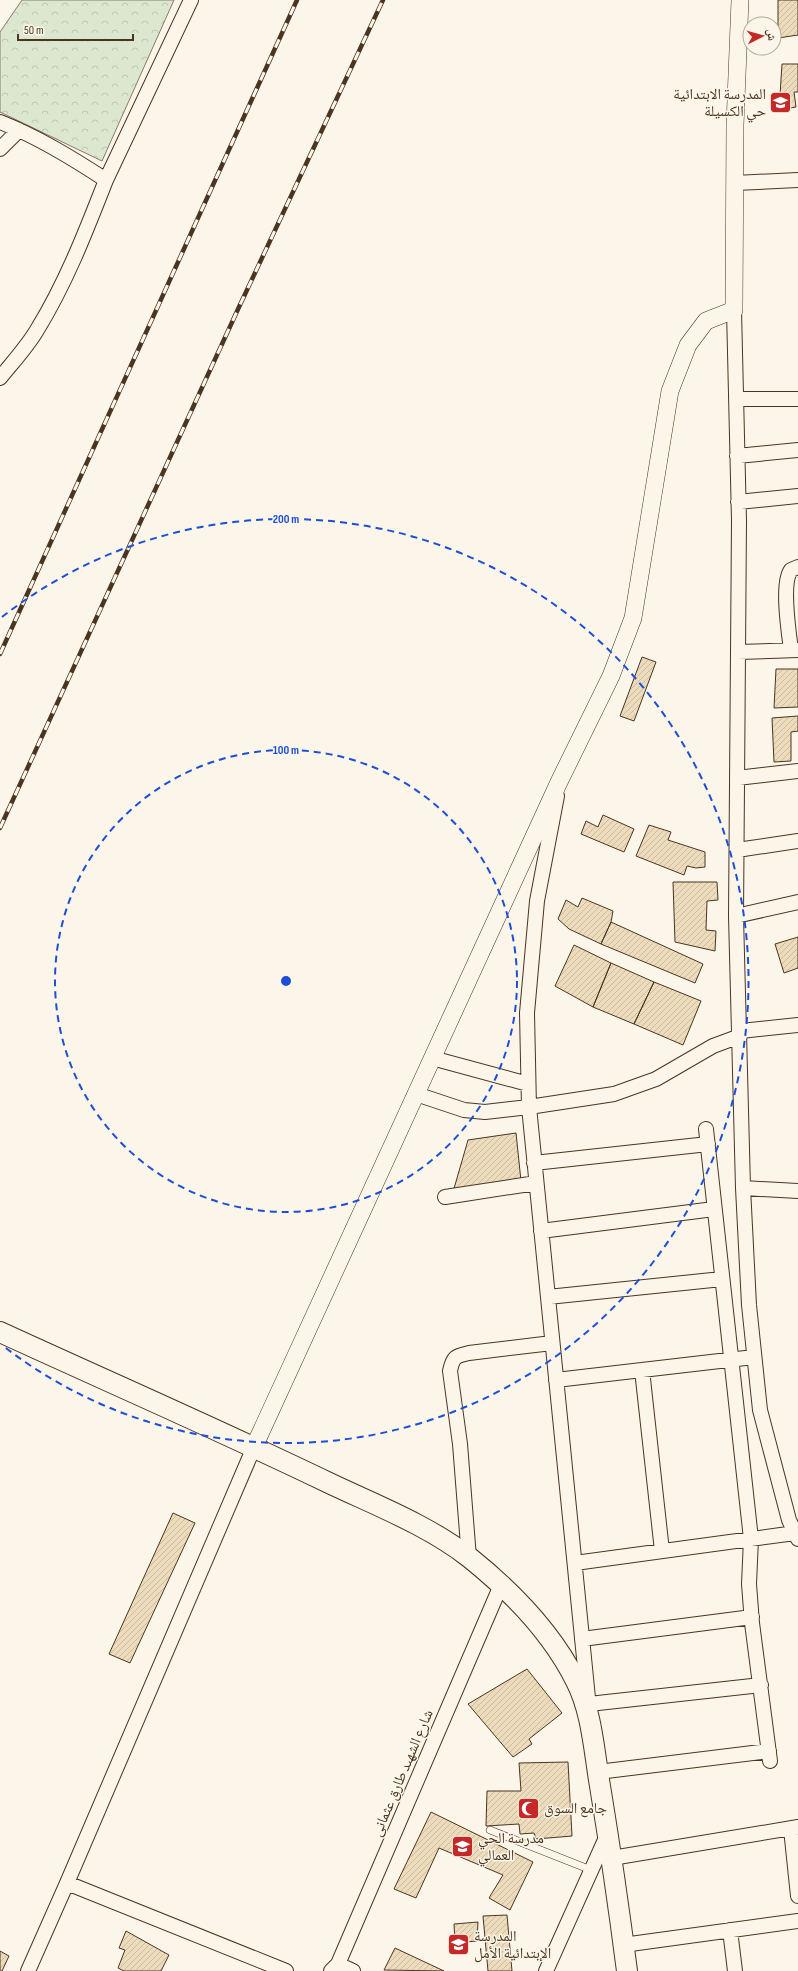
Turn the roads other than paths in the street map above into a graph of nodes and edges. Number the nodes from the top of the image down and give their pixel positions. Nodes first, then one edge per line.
1 (191, 0) edge
2 (740, 0) edge
3 (0, 122) edge
4 (19, 130) junction
5 (0, 149) edge
6 (106, 180) junction
7 (798, 180) edge
8 (735, 183) junction
9 (734, 310) junction
10 (0, 378) edge
11 (736, 399) junction
12 (798, 399) edge
13 (798, 450) edge
14 (737, 456) junction
15 (798, 496) edge
16 (738, 502) junction
17 (798, 567) edge
18 (795, 650) edge
19 (738, 652) junction
20 (798, 771) edge
21 (737, 778) junction
22 (559, 782) junction
23 (798, 840) edge
24 (737, 850) junction
25 (798, 902) edge
26 (736, 916) junction
27 (798, 1025) edge
28 (740, 1034) junction
29 (432, 1058) junction
30 (528, 1084) junction
31 (416, 1094) junction
32 (529, 1107) junction
33 (706, 1129) dead end
34 (708, 1144) junction
35 (534, 1163) junction
36 (536, 1183) junction
37 (743, 1188) junction
38 (798, 1191) edge
39 (445, 1197) dead end
40 (714, 1209) junction
41 (541, 1231) junction
42 (722, 1279) junction
43 (548, 1297) junction
44 (0, 1332) edge
45 (552, 1343) junction
46 (754, 1357) junction
47 (730, 1359) junction
48 (642, 1370) junction
49 (556, 1380) junction
50 (254, 1447) junction
51 (797, 1536) edge
52 (751, 1539) junction
53 (662, 1551) junction
54 (470, 1558) junction
55 (575, 1563) junction
56 (501, 1585) junction
57 (752, 1617) junction
58 (582, 1639) junction
59 (761, 1685) junction
60 (589, 1704) junction
61 (592, 1735) junction
62 (598, 1772) junction
63 (794, 1828) edge
64 (490, 1830) dead end
65 (608, 1833) junction
66 (612, 1858) junction
67 (591, 1870) junction
68 (67, 1884) junction
69 (798, 1896) edge
70 (798, 1921) edge
71 (730, 1930) junction
72 (623, 1945) junction
73 (334, 1968) edge
74 (28, 1971) edge
75 (286, 1971) edge
76 (353, 1971) edge
77 (546, 1971) edge
78 (627, 1971) edge
79 (735, 1971) edge

1 - 6 street
2 - 8 street
3 - 4 street
4 - 5 street
4 - 6 street
6 - 10 street
7 - 8 street
8 - 9 street
9 - 11 street
9 - 22 street
11 - 12 street
11 - 14 street
13 - 14 street
14 - 16 street
15 - 16 street
16 - 19 street
17 - 18 street
18 - 19 street
19 - 21 street
20 - 21 street
21 - 24 street
22 - 29 street
22 - 30 street
23 - 24 street
24 - 26 street
25 - 26 street
26 - 28 street
27 - 28 street
28 - 32 street
28 - 37 street
29 - 30 street
29 - 31 street
30 - 32 street
31 - 32 street
31 - 50 street
32 - 35 street
33 - 34 street
34 - 35 street
34 - 40 street
35 - 36 street
36 - 39 street
36 - 41 street
37 - 38 street
37 - 46 street
40 - 41 street
40 - 42 street
41 - 43 street
42 - 43 street
42 - 47 street
43 - 45 street
44 - 50 main road
45 - 49 street
45 - 54 street
46 - 47 street
46 - 51 street
47 - 48 street
47 - 52 street
48 - 49 street
48 - 53 street
49 - 55 street
50 - 54 main road
50 - 68 street
51 - 52 street
52 - 53 street
52 - 57 street
53 - 55 street
54 - 56 main road
55 - 58 street
56 - 61 main road
56 - 73 street, شارع الشهىد طارق عثمانى
57 - 58 street
57 - 59 street
58 - 60 street
59 - 60 street
59 - 62 street
60 - 61 street
61 - 62 main road
62 - 65 main road
63 - 66 street
63 - 69 street
64 - 67 lane
65 - 66 main road
65 - 67 street
66 - 72 main road
67 - 77 street
68 - 74 street
68 - 75 street
70 - 71 street
71 - 72 street
71 - 79 street
72 - 78 main road
73 - 76 street

